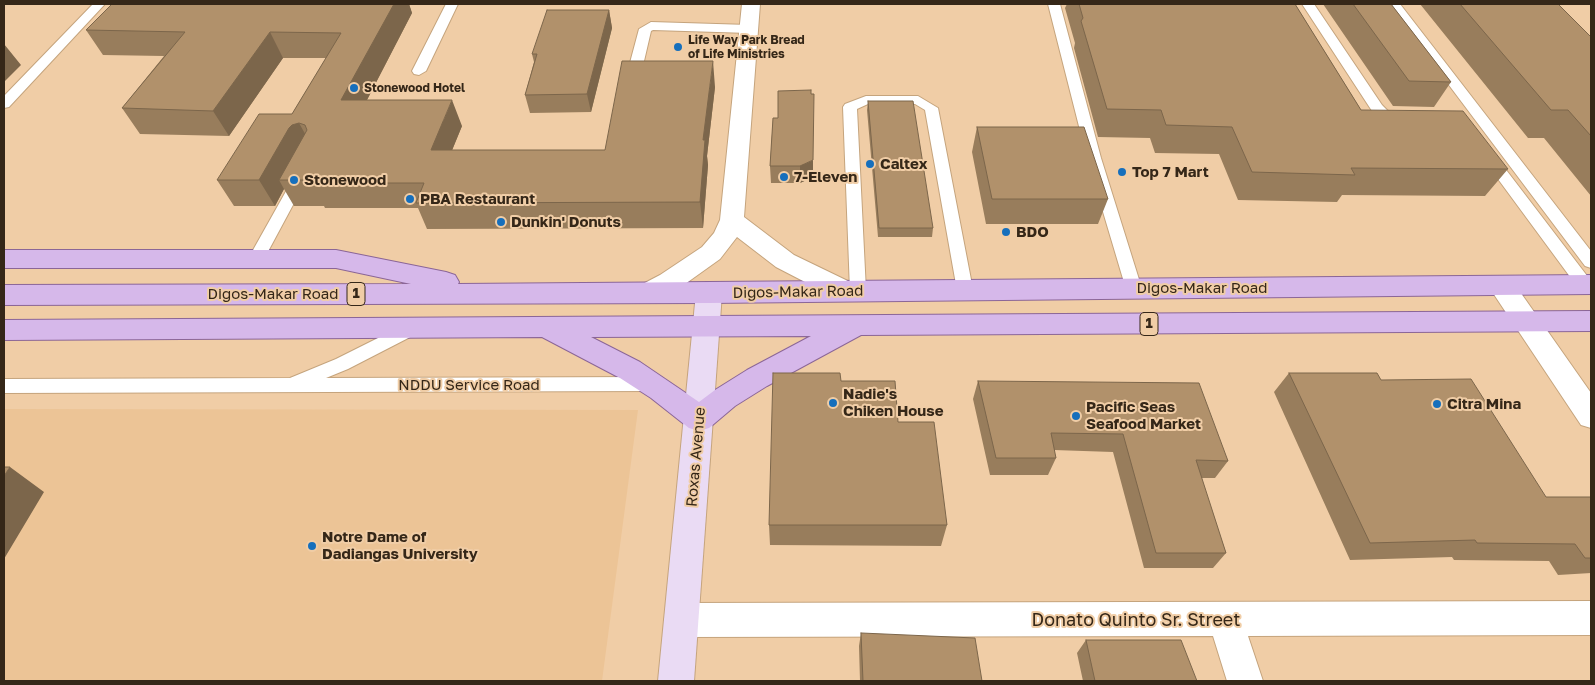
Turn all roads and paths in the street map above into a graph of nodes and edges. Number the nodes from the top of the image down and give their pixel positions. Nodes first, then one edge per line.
1 (99, 4) edge
2 (452, 4) edge
3 (751, 4) edge
4 (1054, 4) edge
5 (1308, 4) edge
6 (1394, 4) edge
7 (748, 29) junction
8 (420, 71) dead end
9 (634, 74) edge
10 (4, 104) edge
11 (1413, 117) edge
12 (1478, 142) edge
13 (309, 162) edge
14 (732, 220) junction
15 (4, 259) edge
16 (256, 259) junction
17 (1589, 277) edge
18 (1502, 286) junction
19 (1134, 289) junction
20 (965, 290) junction
21 (851, 291) junction
22 (509, 293) junction
23 (648, 293) junction
24 (709, 293) junction
25 (4, 295) edge
26 (1591, 321) edge
27 (1527, 322) junction
28 (858, 326) junction
29 (706, 327) junction
30 (542, 328) junction
31 (410, 329) junction
32 (4, 330) edge
33 (653, 384) junction
34 (4, 386) edge
35 (284, 386) junction
36 (1591, 416) edge
37 (698, 419) junction
38 (1591, 618) edge
39 (681, 620) junction
40 (1225, 620) junction
41 (676, 681) edge
42 (1245, 681) edge

1 - 10 lane
2 - 8 lane
3 - 7 street
4 - 19 lane
5 - 11 lane
6 - 17 lane
7 - 9 lane
7 - 14 street
12 - 17 lane
13 - 16 lane
14 - 21 street
14 - 23 street
15 - 16 main road
16 - 22 main road
17 - 18 main road, Digos-Makar Road / 1
18 - 19 main road, Digos-Makar Road / 1
18 - 27 street
19 - 20 main road, Digos-Makar Road / 1
20 - 21 main road, Digos-Makar Road / 1
20 - 21 lane
21 - 24 main road, Digos-Makar Road / 1
22 - 23 main road, Digos-Makar Road / 1
22 - 25 main road, Digos-Makar Road / 1
23 - 24 main road, Digos-Makar Road / 1
24 - 29 main road, Roxas Avenue
26 - 27 main road, 1
27 - 28 main road, 1
27 - 36 street
28 - 29 main road, 1
28 - 37 main road
29 - 30 main road, 1
29 - 37 main road, Roxas Avenue
30 - 31 main road, 1
30 - 33 main road
31 - 32 main road, 1
31 - 35 lane, NDDU Service Road
33 - 35 lane, NDDU Service Road
33 - 37 main road
34 - 35 lane, NDDU Service Road
37 - 39 main road, Roxas Avenue
38 - 40 street, Donato Quinto Sr. Street
39 - 40 street, Donato Quinto Sr. Street
39 - 41 main road, Roxas Avenue
40 - 42 street

